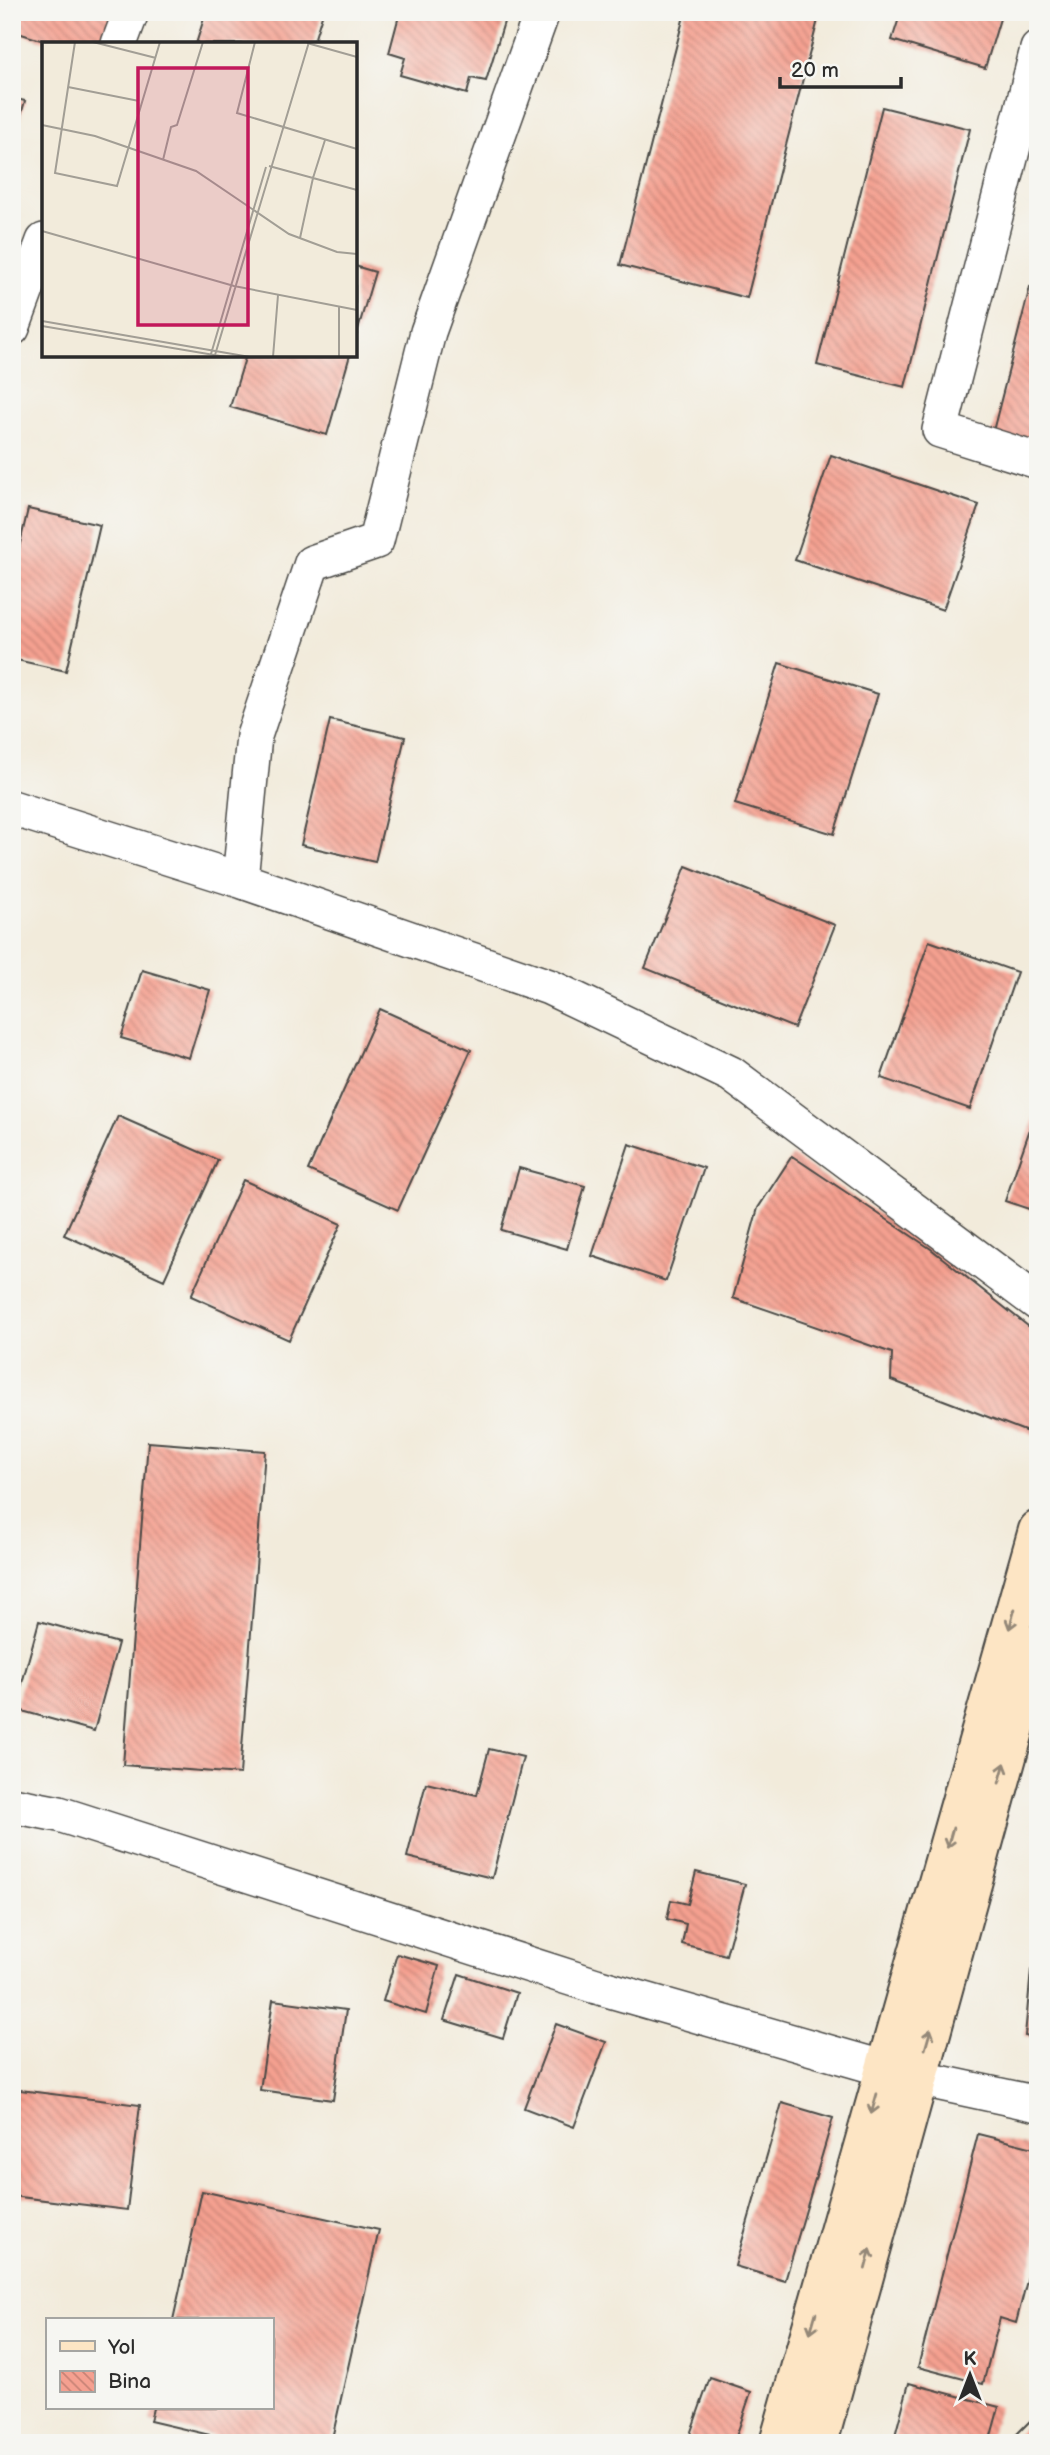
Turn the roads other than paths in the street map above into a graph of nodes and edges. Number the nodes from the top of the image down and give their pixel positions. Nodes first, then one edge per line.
1 (131, 12) edge
2 (542, 12) edge
3 (120, 42) edge
4 (1038, 49) edge
5 (42, 246) edge
6 (13, 322) edge
7 (1038, 461) edge
8 (12, 808) edge
9 (240, 880) junction
10 (1038, 1303) edge
11 (1038, 1530) edge
12 (1038, 1644) edge
13 (12, 1805) edge
14 (901, 2073) junction
15 (1038, 2104) edge
16 (779, 2443) edge
17 (818, 2443) edge

1 - 3 street
2 - 9 street
4 - 7 street
5 - 6 street
8 - 9 street
9 - 10 street
11 -> 14 street
14 -> 12 street
13 - 14 street
14 - 15 street
14 -> 16 street
17 -> 14 street

